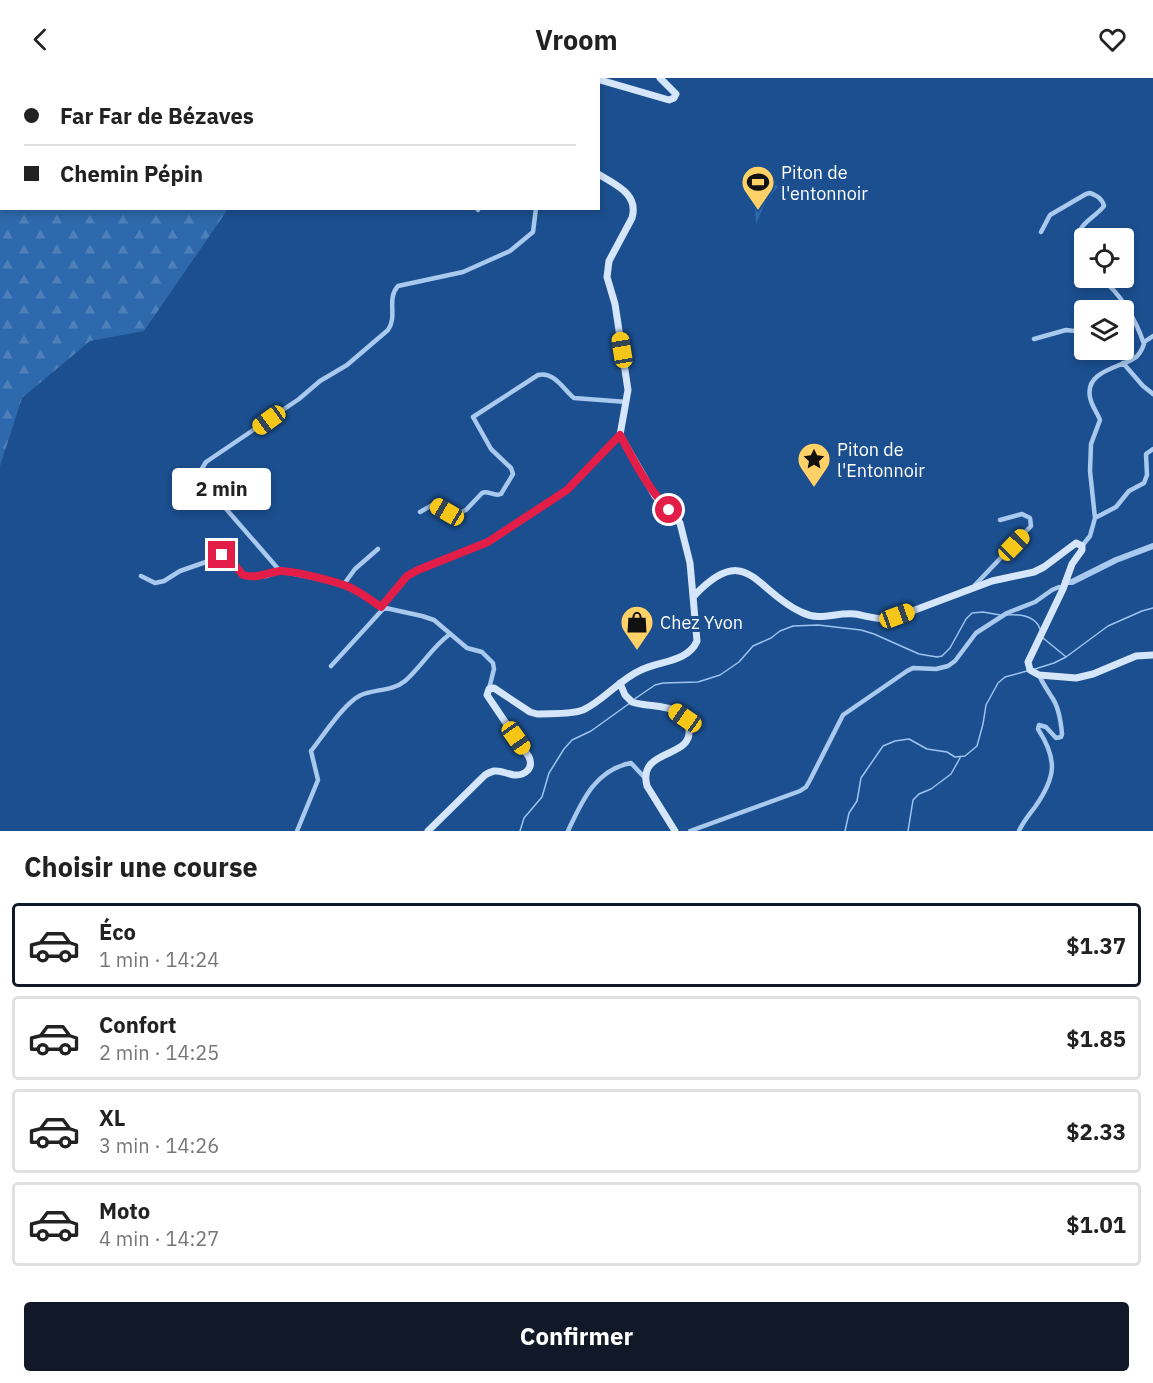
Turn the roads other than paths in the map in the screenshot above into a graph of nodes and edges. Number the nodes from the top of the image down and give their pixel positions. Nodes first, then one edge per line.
1 (660, 78) edge
2 (600, 80) edge
3 (600, 175) edge
4 (536, 210) edge
5 (1082, 228) edge
6 (1041, 232) dead end
7 (1134, 325) edge
8 (1074, 331) edge
9 (1153, 336) edge
10 (1034, 339) dead end
11 (1144, 342) junction
12 (1123, 363) junction
13 (1153, 394) edge
14 (627, 402) junction
15 (620, 435) junction
16 (1153, 449) edge
17 (420, 512) dead end
18 (1095, 519) junction
19 (1000, 520) dead end
20 (1082, 546) junction
21 (1153, 546) edge
22 (378, 549) dead end
23 (280, 571) junction
24 (141, 576) dead end
25 (344, 584) junction
26 (1064, 586) junction
27 (973, 587) junction
28 (694, 596) junction
29 (382, 608) junction
30 (450, 634) junction
31 (1153, 655) edge
32 (331, 666) dead end
33 (1037, 674) junction
34 (621, 685) junction
35 (489, 689) junction
36 (645, 778) junction
37 (297, 831) edge
38 (428, 831) edge
39 (568, 831) edge
40 (675, 831) edge
41 (690, 831) edge
42 (1019, 831) edge

1 - 2 main road
3 - 14 main road
4 - 23 street
5 - 6 street
7 - 11 street
8 - 10 street
9 - 11 street
11 - 12 street
12 - 13 street
12 - 18 street
14 - 15 main road
14 - 17 street
15 - 28 main road
15 - 29 street
16 - 18 street
18 - 20 street
19 - 27 street
20 - 26 main road
20 - 27 main road
21 - 26 street
22 - 25 street
23 - 24 street
23 - 25 street
25 - 29 street
26 - 33 main road
26 - 41 street
27 - 28 main road
28 - 34 main road
29 - 30 street
29 - 32 street
30 - 35 street
30 - 37 street
31 - 33 main road
33 - 42 street
34 - 35 main road
34 - 36 main road
35 - 38 main road
36 - 39 street
36 - 40 main road

